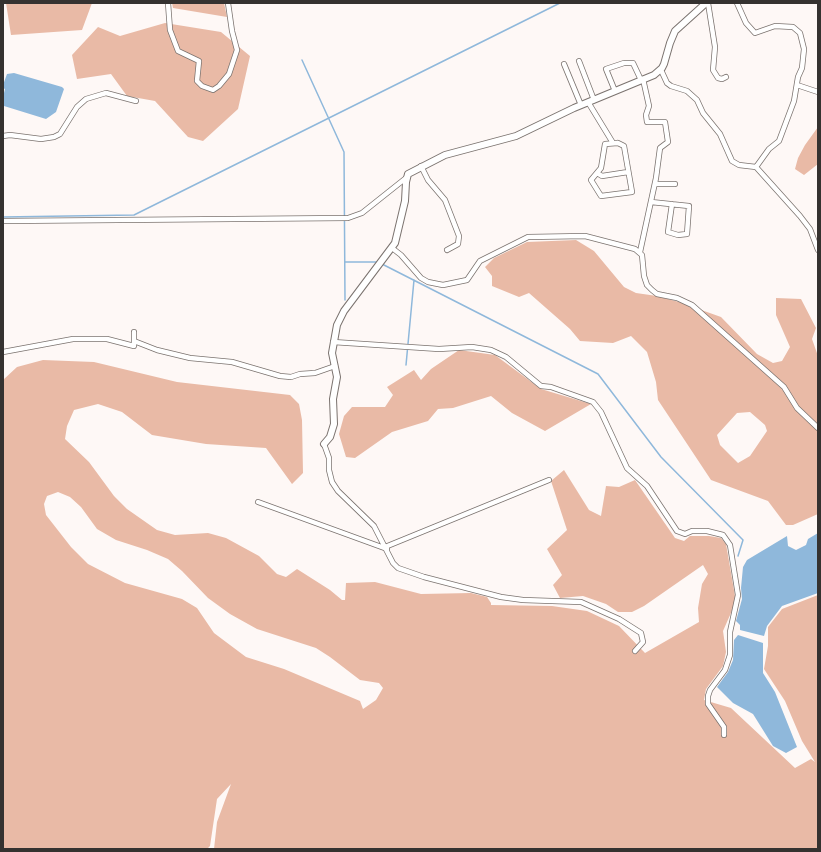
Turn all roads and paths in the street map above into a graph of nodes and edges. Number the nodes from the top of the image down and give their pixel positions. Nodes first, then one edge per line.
1 (168, 3) edge
2 (228, 3) edge
3 (707, 3) edge
4 (737, 3) edge
5 (579, 61) dead end
6 (564, 64) dead end
7 (661, 70) junction
8 (726, 77) dead end
9 (642, 80) junction
10 (797, 85) junction
11 (615, 91) junction
12 (818, 92) edge
13 (136, 101) dead end
14 (591, 101) junction
15 (581, 105) junction
16 (3, 136) edge
17 (613, 143) junction
18 (421, 166) junction
19 (756, 167) junction
20 (628, 172) junction
21 (597, 173) junction
22 (406, 178) junction
23 (655, 184) junction
24 (675, 184) dead end
25 (651, 202) junction
26 (672, 204) junction
27 (3, 221) edge
28 (392, 248) junction
29 (447, 250) dead end
30 (818, 250) edge
31 (640, 252) junction
32 (134, 332) dead end
33 (134, 341) junction
34 (333, 342) junction
35 (3, 352) edge
36 (335, 366) junction
37 (818, 428) edge
38 (324, 444) joint
39 (549, 480) dead end
40 (258, 502) dead end
41 (386, 548) junction
42 (635, 651) dead end
43 (724, 735) dead end

1 - 2 street
3 - 7 street
3 - 8 street
4 - 10 street
5 - 14 street
6 - 15 street
7 - 9 street
7 - 19 street
9 - 11 street
9 - 11 street
9 - 23 street
10 - 12 street
10 - 19 street
11 - 14 street
13 - 16 street
14 - 15 street
14 - 17 street
15 - 18 street
17 - 20 street
17 - 21 street
18 - 22 street
18 - 29 street
19 - 30 street
20 - 21 street
20 - 21 street
22 - 27 street
22 - 28 street
23 - 24 street
23 - 25 street
25 - 26 street
25 - 31 street
26 - 26 street
28 - 31 street
28 - 34 street
31 - 37 street
32 - 33 street
33 - 35 street
33 - 36 street
34 - 36 street
34 - 43 street
36 - 38 street
38 - 41 street
39 - 41 street
40 - 41 street
41 - 42 street

